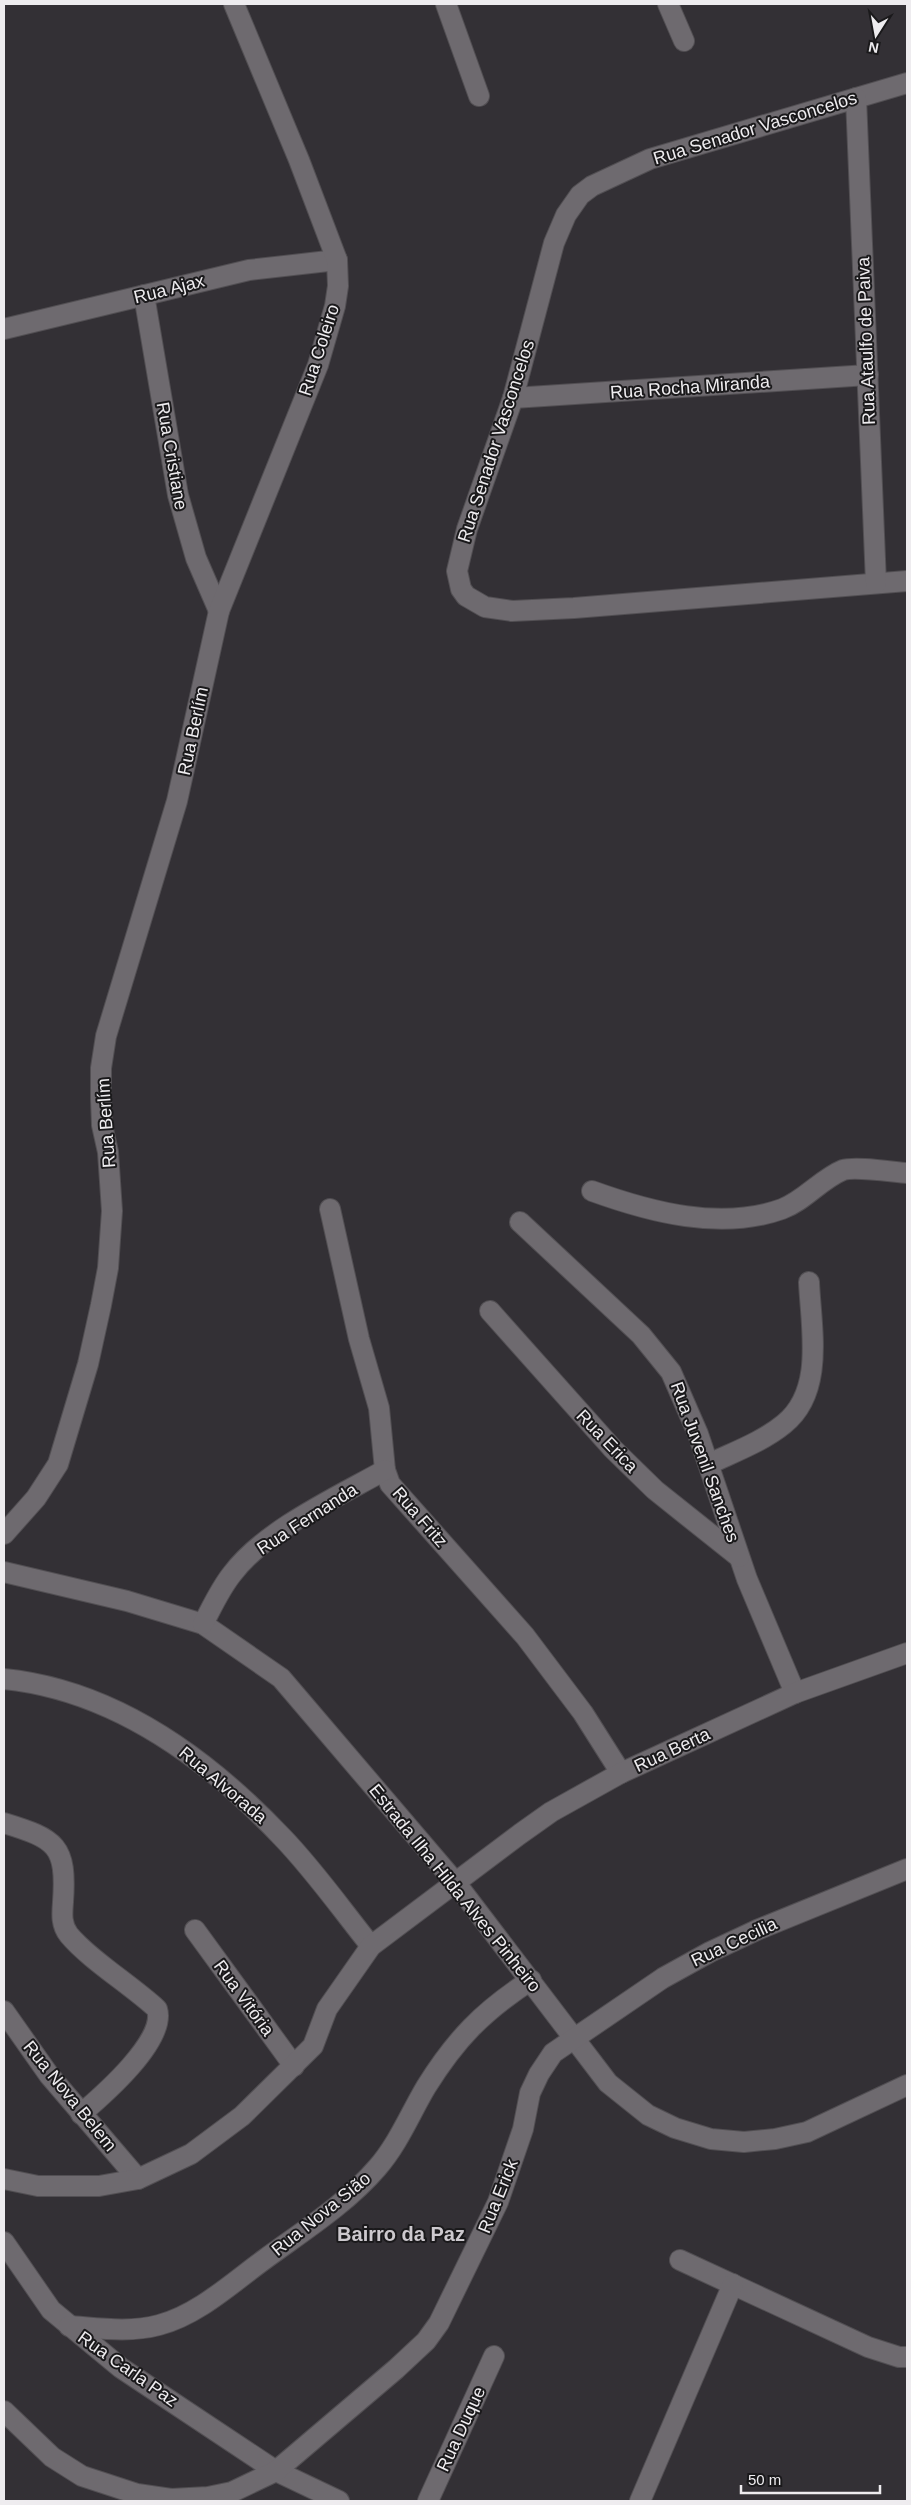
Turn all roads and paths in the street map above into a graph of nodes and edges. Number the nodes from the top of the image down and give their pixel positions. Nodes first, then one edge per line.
1 (234, 4) edge
2 (446, 4) edge
3 (668, 4) edge
4 (684, 42) dead end
5 (907, 83) edge
6 (479, 96) dead end
7 (856, 98) junction
8 (337, 260) junction
9 (144, 295) junction
10 (4, 329) edge
11 (868, 375) junction
12 (513, 398) junction
13 (907, 581) edge
14 (876, 583) junction
15 (219, 611) junction
16 (907, 1173) edge
17 (592, 1191) dead end
18 (330, 1210) dead end
19 (520, 1222) dead end
20 (809, 1282) dead end
21 (490, 1311) dead end
22 (709, 1464) junction
23 (385, 1470) junction
24 (4, 1534) edge
25 (739, 1557) junction
26 (4, 1572) edge
27 (203, 1624) junction
28 (907, 1653) edge
29 (4, 1679) edge
30 (795, 1694) junction
31 (621, 1773) junction
32 (4, 1822) edge
33 (907, 1869) edge
34 (455, 1882) junction
35 (195, 1930) dead end
36 (371, 1946) junction
37 (531, 1980) junction
38 (4, 2011) edge
39 (573, 2038) junction
40 (294, 2066) junction
41 (907, 2085) edge
42 (81, 2114) junction
43 (4, 2179) edge
44 (138, 2179) junction
45 (4, 2242) edge
46 (680, 2260) dead end
47 (733, 2284) junction
48 (69, 2326) junction
49 (494, 2356) dead end
50 (907, 2357) edge
51 (4, 2411) edge
52 (276, 2471) junction
53 (207, 2499) edge
54 (339, 2501) edge
55 (428, 2501) edge
56 (640, 2501) edge

1 - 8 street, Rua Coleiro
2 - 6 street
3 - 4 street
5 - 7 street, Rua Senador Vasconcelos
7 - 11 street, Rua Ataulfo de Paiva
7 - 12 street, Rua Senador Vasconcelos
8 - 9 street, Rua Ajax
8 - 15 street, Rua Coleiro
9 - 10 street, Rua Ajax
9 - 15 street, Rua Cristiane
11 - 12 street, Rua Rocha Miranda
11 - 14 street, Rua Ataulfo de Paiva
12 - 14 street, Rua Senador Vasconcelos
13 - 14 street, Rua Senador Vasconcelos
15 - 24 street, Rua Berlím
16 - 17 street
18 - 23 street, Rua Fritz
19 - 22 street, Rua Juvenil Sanches
20 - 22 street
21 - 25 street, Rua Erica
22 - 25 street, Rua Juvenil Sanches
23 - 27 street, Rua Fernanda
23 - 31 street, Rua Fritz
25 - 30 street, Rua Juvenil Sanches
26 - 27 street, Estrada Ilha Hilda Alves Pinheiro
27 - 34 street, Estrada Ilha Hilda Alves Pinheiro
28 - 30 street, Rua Berta
29 - 36 street, Rua Alvorada
30 - 31 street, Rua Berta
31 - 34 street, Rua Berta
32 - 42 street
33 - 39 street, Rua Cecilia
34 - 36 street, Rua Berta
34 - 37 street, Estrada Ilha Hilda Alves Pinheiro
35 - 40 street, Rua Vitória
36 - 40 street, Rua Berta
37 - 39 street, Estrada Ilha Hilda Alves Pinheiro
37 - 48 street, Rua Nova Sião
38 - 42 street, Rua Nova Belem
39 - 41 street, Estrada Ilha Hilda Alves Pinheiro
39 - 52 street, Rua Erick
40 - 44 street, Rua Berta
42 - 44 street, Rua Nova Belem
43 - 44 street, Rua Berta
45 - 48 street, Rua Carla Paz
46 - 47 street
47 - 50 street
47 - 56 street
48 - 52 street, Rua Carla Paz
49 - 55 street, Rua Duque
51 - 53 street, Rua Erick
52 - 53 street, Rua Erick
52 - 54 street, Rua Carla Paz

